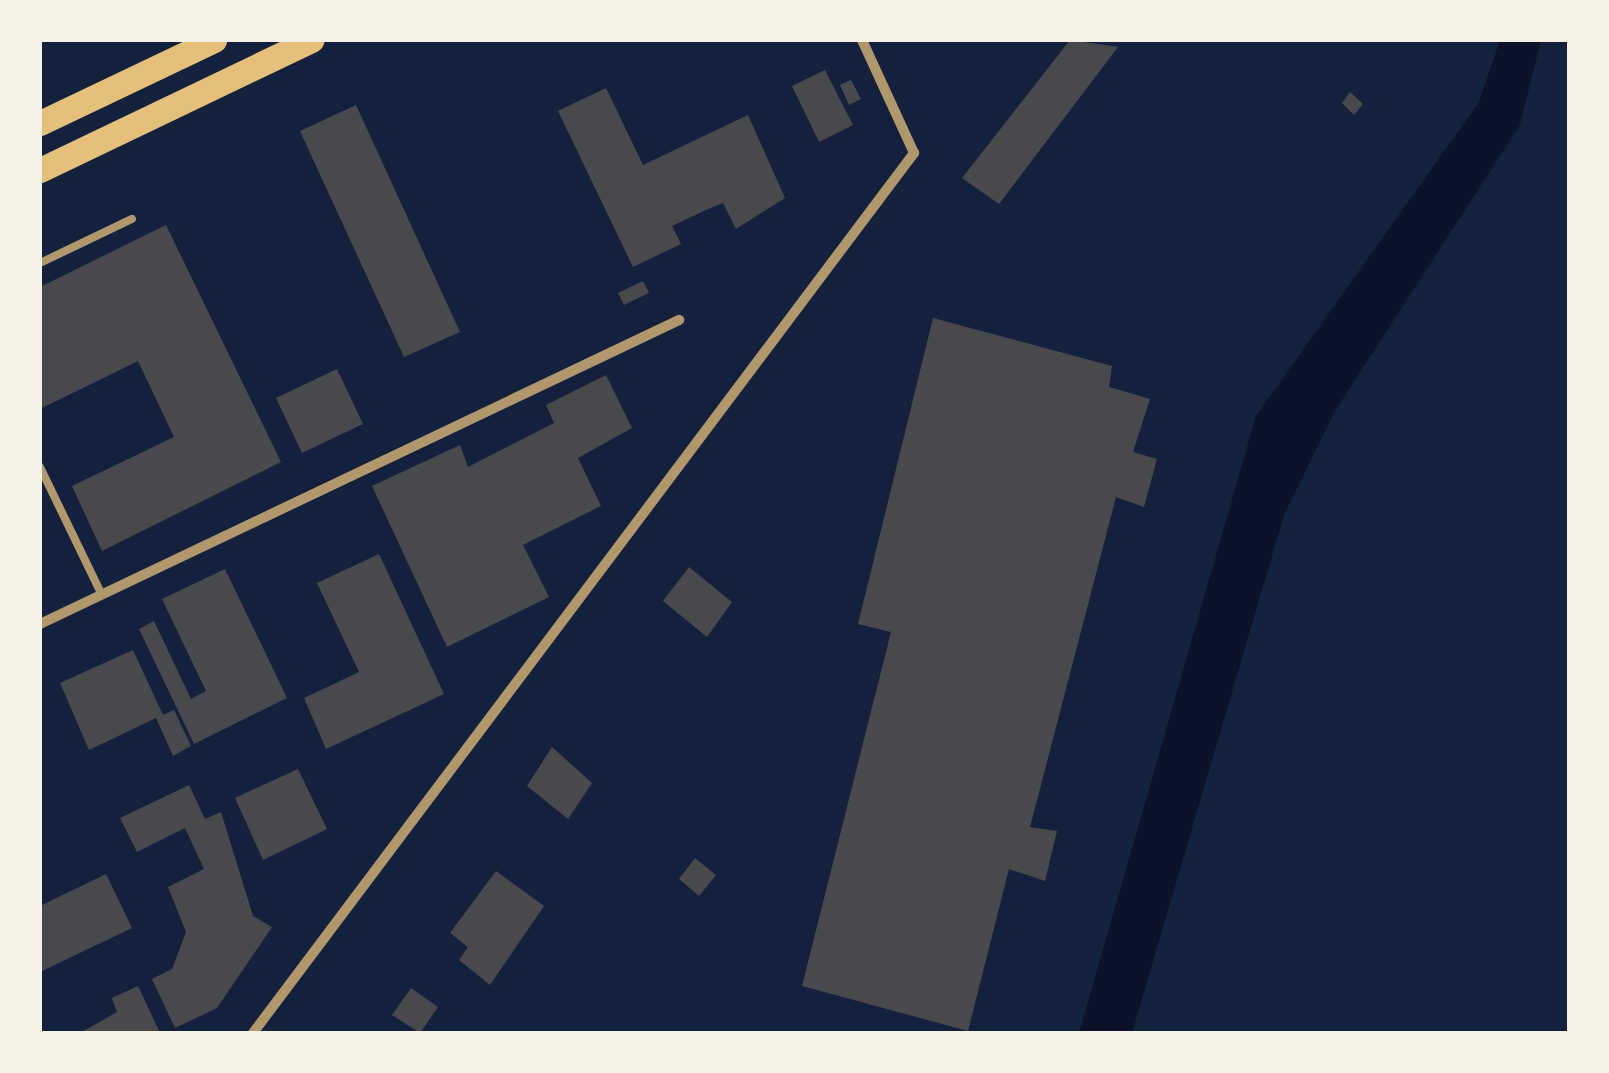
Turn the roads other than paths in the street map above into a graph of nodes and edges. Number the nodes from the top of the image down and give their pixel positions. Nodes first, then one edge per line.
1 (214, 40) edge
2 (311, 40) edge
3 (862, 40) edge
4 (40, 123) edge
5 (40, 170) edge
6 (132, 220) dead end
7 (40, 263) edge
8 (679, 320) dead end
9 (40, 467) edge
10 (102, 595) junction
11 (40, 624) edge
12 (253, 1033) edge

1 - 4 main road
2 - 5 main road
3 - 12 street
6 - 7 lane
8 - 10 street
9 - 10 lane
10 - 11 street

